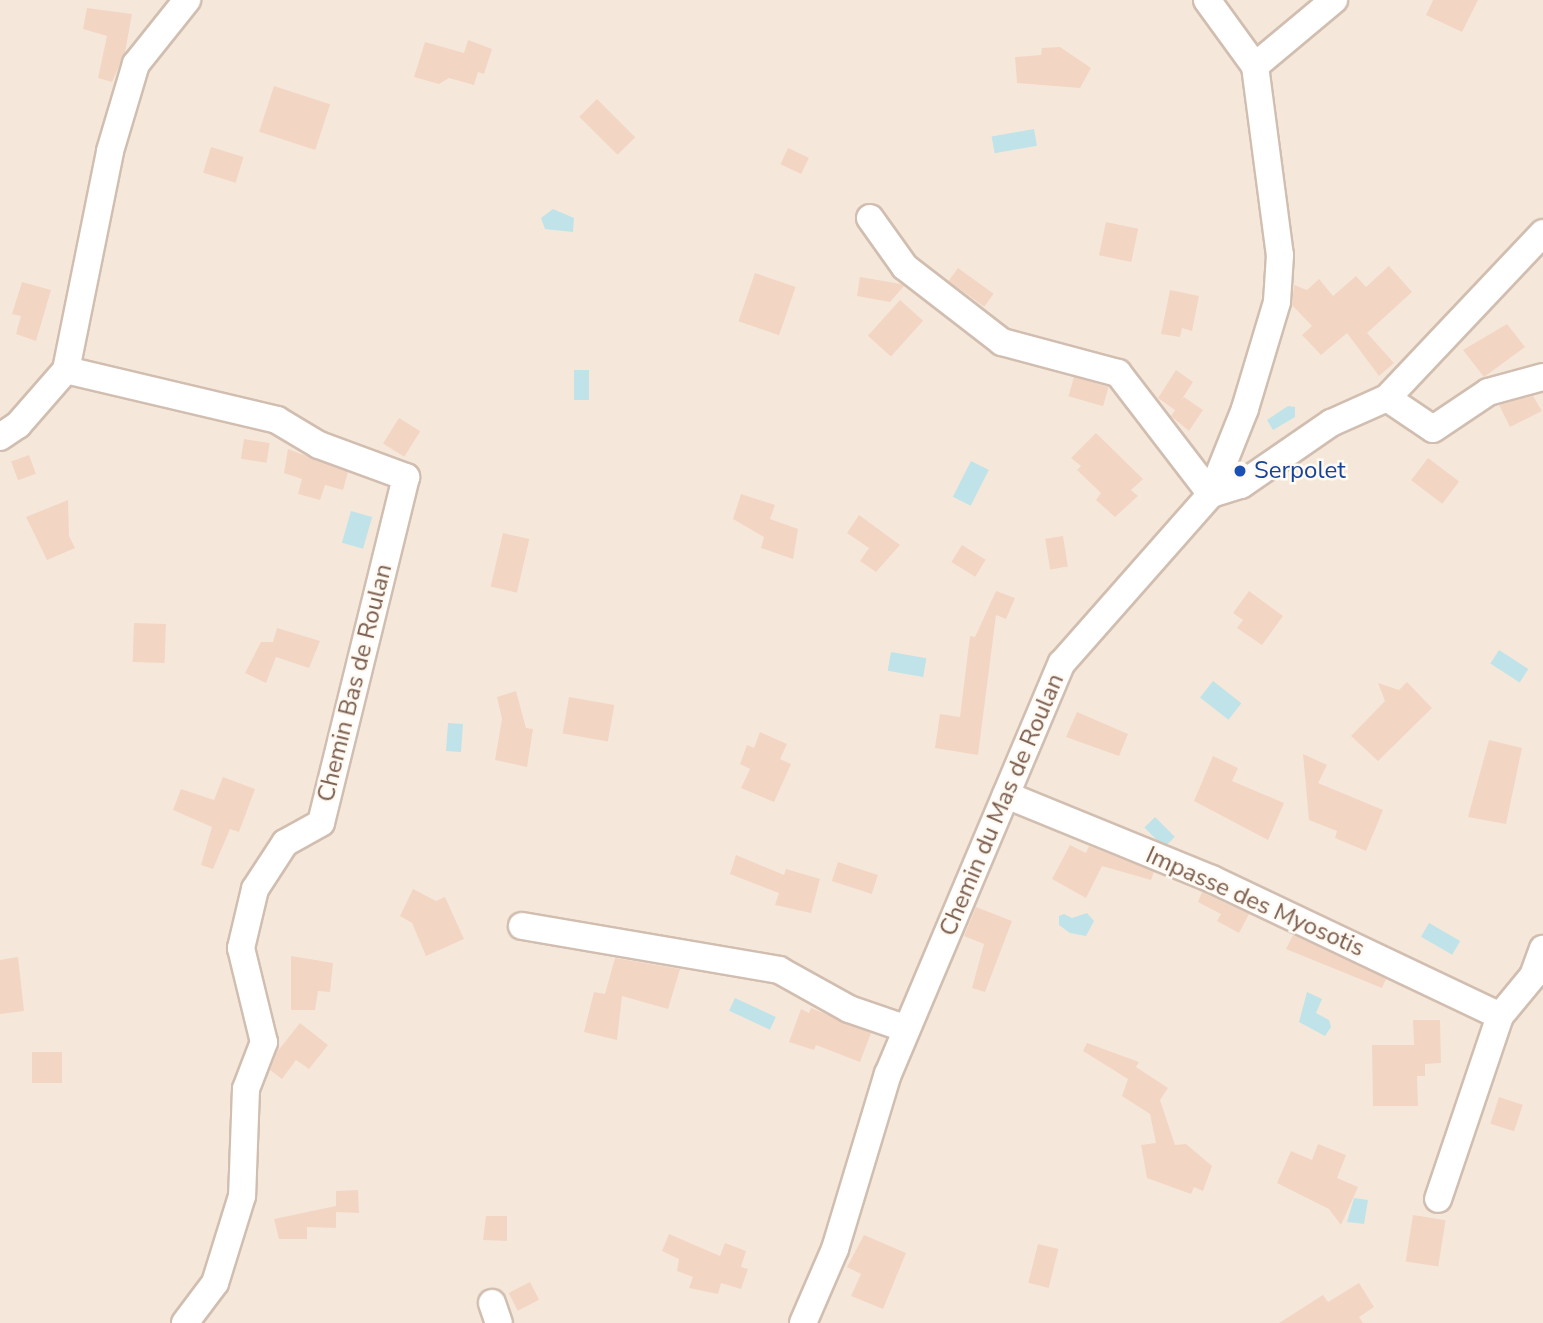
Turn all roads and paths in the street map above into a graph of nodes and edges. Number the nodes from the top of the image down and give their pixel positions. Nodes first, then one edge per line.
1 (187, 0) edge
2 (1207, 0) edge
3 (1335, 0) edge
4 (1255, 66) junction
5 (870, 218) dead end
6 (1543, 233) edge
7 (66, 370) junction
8 (1543, 377) edge
9 (1387, 398) junction
10 (0, 437) edge
11 (1211, 494) junction
12 (1006, 795) junction
13 (522, 926) dead end
14 (1543, 949) edge
15 (1500, 1016) junction
16 (907, 1029) junction
17 (1438, 1199) dead end
18 (185, 1323) edge
19 (803, 1323) edge

1 - 7 street
2 - 4 street
3 - 4 street
4 - 11 street
5 - 11 street
6 - 9 street
7 - 10 street
7 - 18 street, Chemin Bas de Roulan
8 - 9 street
9 - 11 street
11 - 12 street, Chemin du Mas de Roulan
12 - 15 street, Impasse des Myosotis
12 - 16 street, Chemin du Mas de Roulan
13 - 16 street
14 - 15 street
15 - 17 street
16 - 19 street, Chemin du Mas de Roulan

